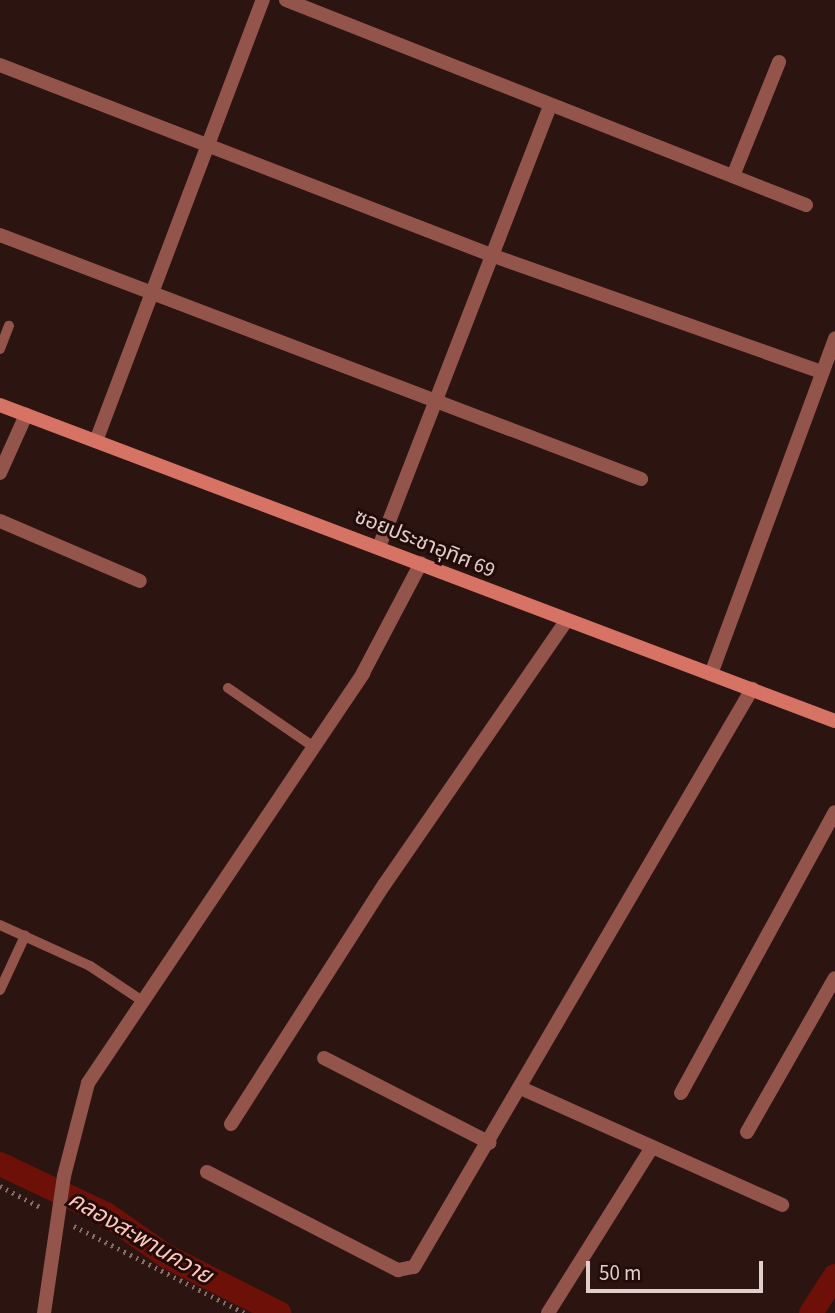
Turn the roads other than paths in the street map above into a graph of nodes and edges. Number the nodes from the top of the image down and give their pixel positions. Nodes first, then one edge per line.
1 (263, 0) edge
2 (286, 0) edge
3 (779, 62) dead end
4 (0, 65) edge
5 (550, 105) junction
6 (210, 145) junction
7 (733, 176) junction
8 (806, 205) dead end
9 (0, 235) edge
10 (491, 255) junction
11 (152, 295) junction
12 (9, 326) dead end
13 (835, 338) edge
14 (0, 349) edge
15 (822, 372) junction
16 (434, 401) junction
17 (0, 405) edge
18 (26, 415) junction
19 (96, 440) junction
20 (0, 473) edge
21 (641, 479) dead end
22 (0, 521) edge
23 (379, 547) junction
24 (421, 563) junction
25 (140, 581) dead end
26 (567, 620) junction
27 (711, 674) junction
28 (228, 688) dead end
29 (752, 689) junction
30 (835, 721) edge
31 (314, 747) junction
32 (835, 812) edge
33 (0, 925) edge
34 (25, 936) junction
35 (835, 978) edge
36 (0, 990) edge
37 (141, 1000) junction
38 (324, 1058) dead end
39 (523, 1089) junction
40 (681, 1093) dead end
41 (231, 1124) dead end
42 (747, 1132) dead end
43 (490, 1143) junction
44 (652, 1147) junction
45 (207, 1172) dead end
46 (782, 1205) dead end
47 (44, 1313) edge
48 (548, 1313) edge

1 - 6 street
2 - 5 street
3 - 7 street
4 - 6 street
5 - 7 street
5 - 10 street
6 - 10 street
6 - 11 street
7 - 8 street
9 - 11 street
10 - 15 street
10 - 16 street
11 - 16 street
11 - 19 street
12 - 14 lane
13 - 15 street
15 - 27 street
16 - 21 street
16 - 23 street
17 - 18 street, ซอยประชาอุทิศ 69
18 - 19 street, ซอยประชาอุทิศ 69
18 - 20 street
19 - 23 street, ซอยประชาอุทิศ 69
22 - 25 street
23 - 24 street, ซอยประชาอุทิศ 69
24 - 26 street, ซอยประชาอุทิศ 69
24 - 31 street
26 - 27 street, ซอยประชาอุทิศ 69
26 - 41 street
27 - 29 street, ซอยประชาอุทิศ 69
28 - 31 lane
29 - 30 street, ซอยประชาอุทิศ 69
29 - 39 street
31 - 37 street
32 - 40 street
33 - 34 lane
34 - 36 lane
34 - 37 lane
35 - 42 street
37 - 47 street
38 - 43 street
39 - 43 street
39 - 44 street
43 - 45 street
44 - 46 street
44 - 48 street

